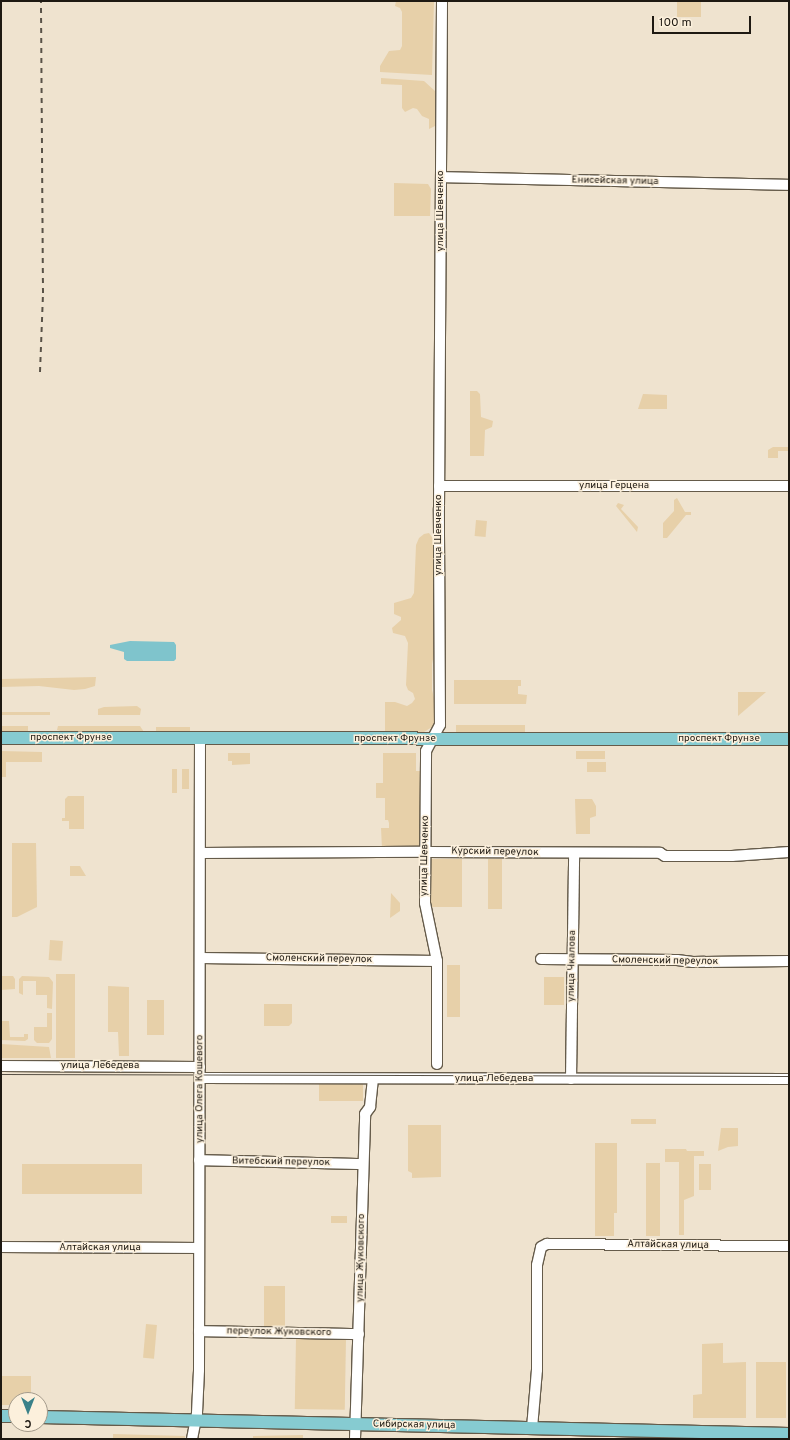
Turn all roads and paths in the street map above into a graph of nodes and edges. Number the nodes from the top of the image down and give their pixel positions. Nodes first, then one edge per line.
1 (442, 1) edge
2 (441, 177) junction
3 (789, 184) edge
4 (439, 486) junction
5 (789, 486) edge
6 (1, 738) edge
7 (200, 738) junction
8 (433, 739) junction
9 (789, 739) edge
10 (425, 852) junction
11 (789, 852) edge
12 (200, 853) junction
13 (574, 853) junction
14 (200, 958) junction
15 (541, 959) dead end
16 (572, 959) junction
17 (437, 961) junction
18 (789, 961) edge
19 (437, 1064) dead end
20 (1, 1066) edge
21 (200, 1066) junction
22 (200, 1078) junction
23 (373, 1079) junction
24 (570, 1079) junction
25 (789, 1079) edge
26 (199, 1160) junction
27 (363, 1164) junction
28 (789, 1246) edge
29 (1, 1247) edge
30 (198, 1248) junction
31 (199, 1331) junction
32 (359, 1334) junction
33 (48, 1417) edge
34 (196, 1419) junction
35 (356, 1424) junction
36 (532, 1428) junction
37 (789, 1434) edge
38 (699, 1436) edge
39 (192, 1439) edge
40 (355, 1439) edge

1 - 2 street, улица Шевченко
2 - 3 street, Енисейская улица
2 - 4 street, улица Шевченко
4 - 5 street, улица Герцена
4 - 8 street, улица Шевченко
6 - 7 main road, проспект Фрунзе
7 - 8 main road, проспект Фрунзе
7 - 12 street, улица Олега Кошевого
8 - 9 main road, проспект Фрунзе
8 - 10 street, улица Шевченко
10 - 12 street, Курский переулок
10 - 13 street, Курский переулок
10 - 17 street, улица Шевченко
11 - 13 street, Курский переулок
12 - 14 street, улица Олега Кошевого
13 - 16 street, улица Чкалова
14 - 17 street, Смоленский переулок
14 - 21 street, улица Олега Кошевого
15 - 16 street, Смоленский переулок
16 - 18 street, Смоленский переулок
16 - 24 street, улица Чкалова
17 - 19 street, улица Шевченко
20 - 21 street, улица Лебедева
21 - 22 street, улица Олега Кошевого
22 - 23 street, улица Лебедева
22 - 26 street, улица Олега Кошевого
23 - 24 street, улица Лебедева
23 - 27 street, улица Жуковского
24 - 25 street, улица Лебедева
26 - 27 street, Витебский переулок
26 - 30 street, улица Олега Кошевого
27 - 32 street, улица Жуковского
28 - 36 street, Алтайская улица
29 - 30 street, Алтайская улица
30 - 31 street, улица Олега Кошевого
31 - 32 street, переулок Жуковского
31 - 34 street, улица Олега Кошевого
32 - 35 street, улица Жуковского
33 - 34 main road, Сибирская улица
34 - 35 main road, Сибирская улица
34 - 39 street, улица Олега Кошевого
35 - 36 main road, Сибирская улица
35 - 40 street, улица Жуковского
36 - 38 main road, Сибирская улица
37 - 38 main road, Сибирская улица

